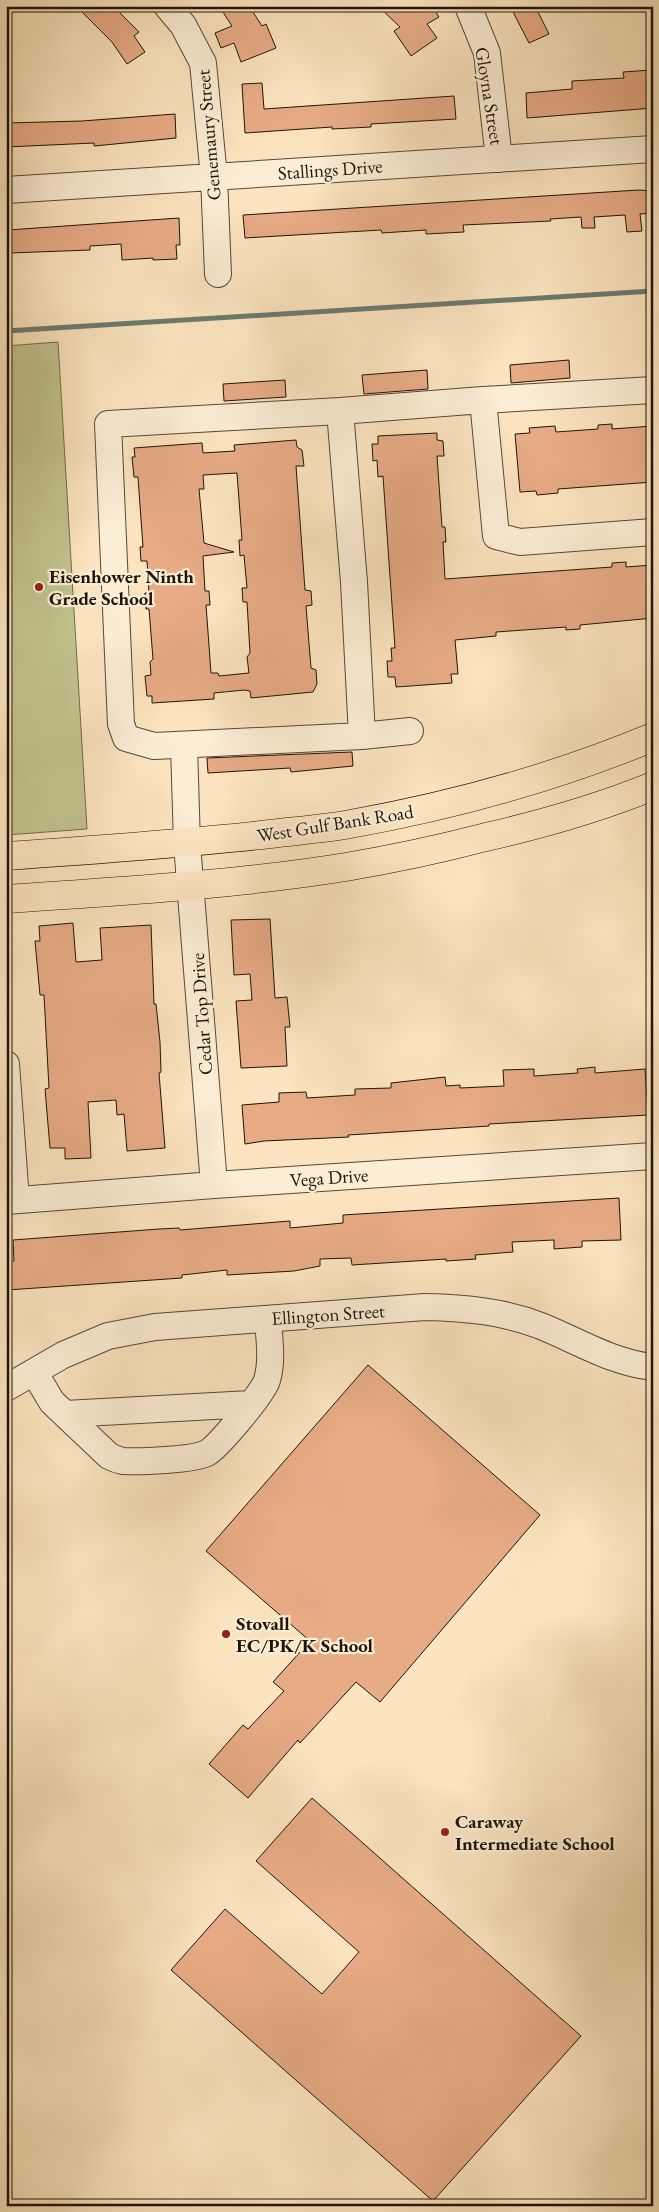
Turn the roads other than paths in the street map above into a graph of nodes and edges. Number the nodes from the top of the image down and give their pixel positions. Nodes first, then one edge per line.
1 (167, 6) edge
2 (468, 6) edge
3 (653, 149) edge
4 (499, 159) junction
5 (214, 177) junction
6 (6, 190) edge
7 (218, 274) dead end
8 (653, 390) edge
9 (483, 400) junction
10 (340, 411) junction
11 (653, 532) edge
12 (410, 731) dead end
13 (362, 736) junction
14 (653, 738) edge
15 (184, 746) junction
16 (653, 786) edge
17 (494, 792) junction
18 (505, 833) junction
19 (187, 844) junction
20 (6, 856) edge
21 (190, 886) junction
22 (6, 899) edge
23 (6, 1064) edge
24 (653, 1156) edge
25 (214, 1184) junction
26 (11, 1200) edge
27 (268, 1319) junction
28 (653, 1367) edge
29 (34, 1372) junction
30 (6, 1388) edge
31 (251, 1404) junction
32 (64, 1414) junction

1 - 5 street, Genemaury Street
2 - 4 street, Gloyna Street
3 - 4 street, Stallings Drive
4 - 5 street, Stallings Drive
5 - 6 street, Stallings Drive
5 - 7 street, Genemaury Street
8 - 9 street
9 - 10 street
9 - 11 street
10 - 13 street
10 - 15 street
12 - 13 street
13 - 15 street
14 - 17 main road, West Gulf Bank Road
15 - 19 street, Cedar Top Drive
16 - 18 main road
17 - 18 main road
17 - 19 main road, West Gulf Bank Road
18 - 21 main road
19 - 20 main road, West Gulf Bank Road
19 - 21 street, Cedar Top Drive
21 - 22 main road
21 - 25 street, Cedar Top Drive
23 - 26 street
24 - 25 street, Vega Drive
25 - 26 street, Vega Drive
27 - 28 street, Ellington Street
27 - 29 street, Ellington Street
27 - 31 street
29 - 30 street, Ellington Street
29 - 32 street
31 - 32 street
31 - 32 street

